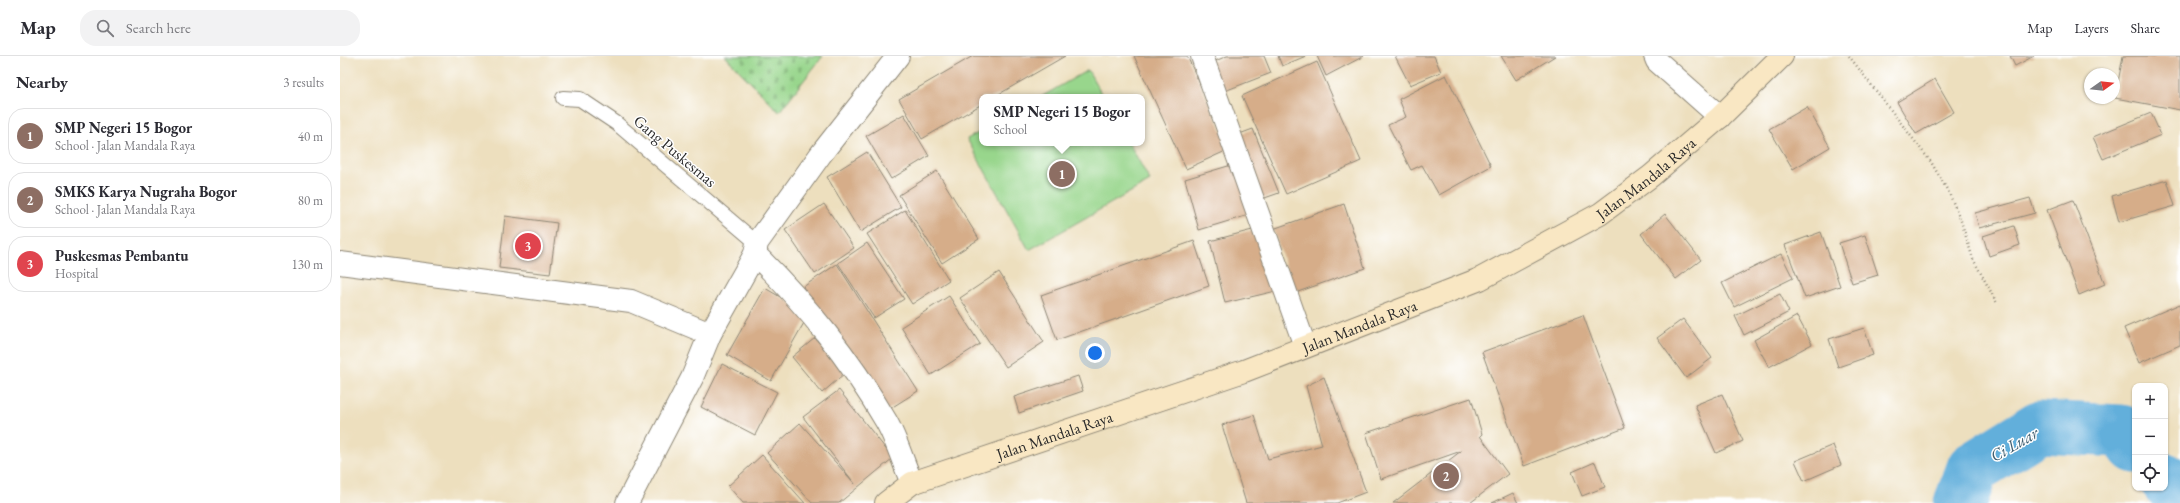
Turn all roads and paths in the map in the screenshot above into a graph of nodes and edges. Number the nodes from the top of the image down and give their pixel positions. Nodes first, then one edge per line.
1 (898, 56) edge
2 (1202, 56) edge
3 (1656, 56) edge
4 (1782, 56) edge
5 (1849, 56) edge
6 (563, 98) dead end
7 (1720, 117) junction
8 (756, 249) junction
9 (340, 263) edge
10 (1997, 303) dead end
11 (710, 334) junction
12 (1305, 346) junction
13 (912, 483) junction
14 (627, 503) edge
15 (886, 503) edge

1 - 8 street
2 - 12 street
3 - 7 street
4 - 7 street, Jalan Mandala Raya
5 - 10 path
6 - 8 lane, Gang Puskesmas
7 - 12 street, Jalan Mandala Raya
8 - 11 street
8 - 13 street
9 - 11 street
11 - 14 street
12 - 13 street, Jalan Mandala Raya
13 - 15 street, Jalan Mandala Raya

